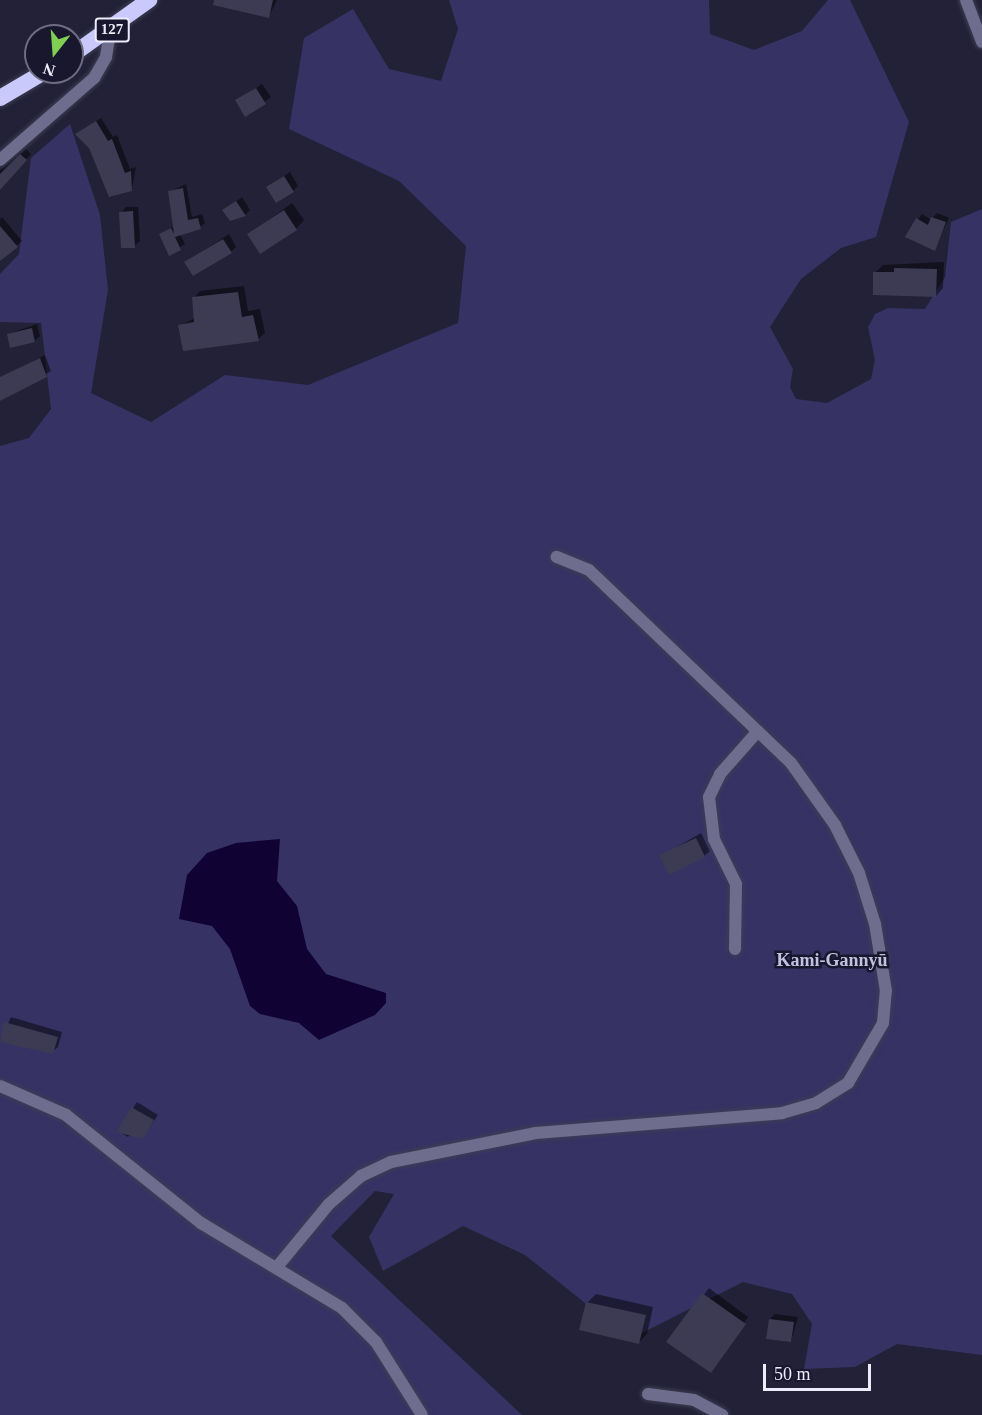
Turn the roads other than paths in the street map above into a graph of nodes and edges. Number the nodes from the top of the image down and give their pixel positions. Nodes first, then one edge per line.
1 (149, 0) edge
2 (966, 0) edge
3 (110, 32) junction
4 (982, 42) edge
5 (84, 48) edge
6 (24, 84) edge
7 (0, 98) edge
8 (0, 160) edge
9 (557, 557) dead end
10 (758, 731) junction
11 (735, 949) dead end
12 (0, 1086) edge
13 (277, 1267) junction
14 (648, 1394) dead end
15 (422, 1415) edge
16 (722, 1415) edge

1 - 3 highway, 127
2 - 4 street
3 - 5 highway, 127
3 - 8 street
6 - 7 highway
9 - 10 street
10 - 11 street
10 - 13 street
12 - 13 street
13 - 15 street
14 - 16 street

